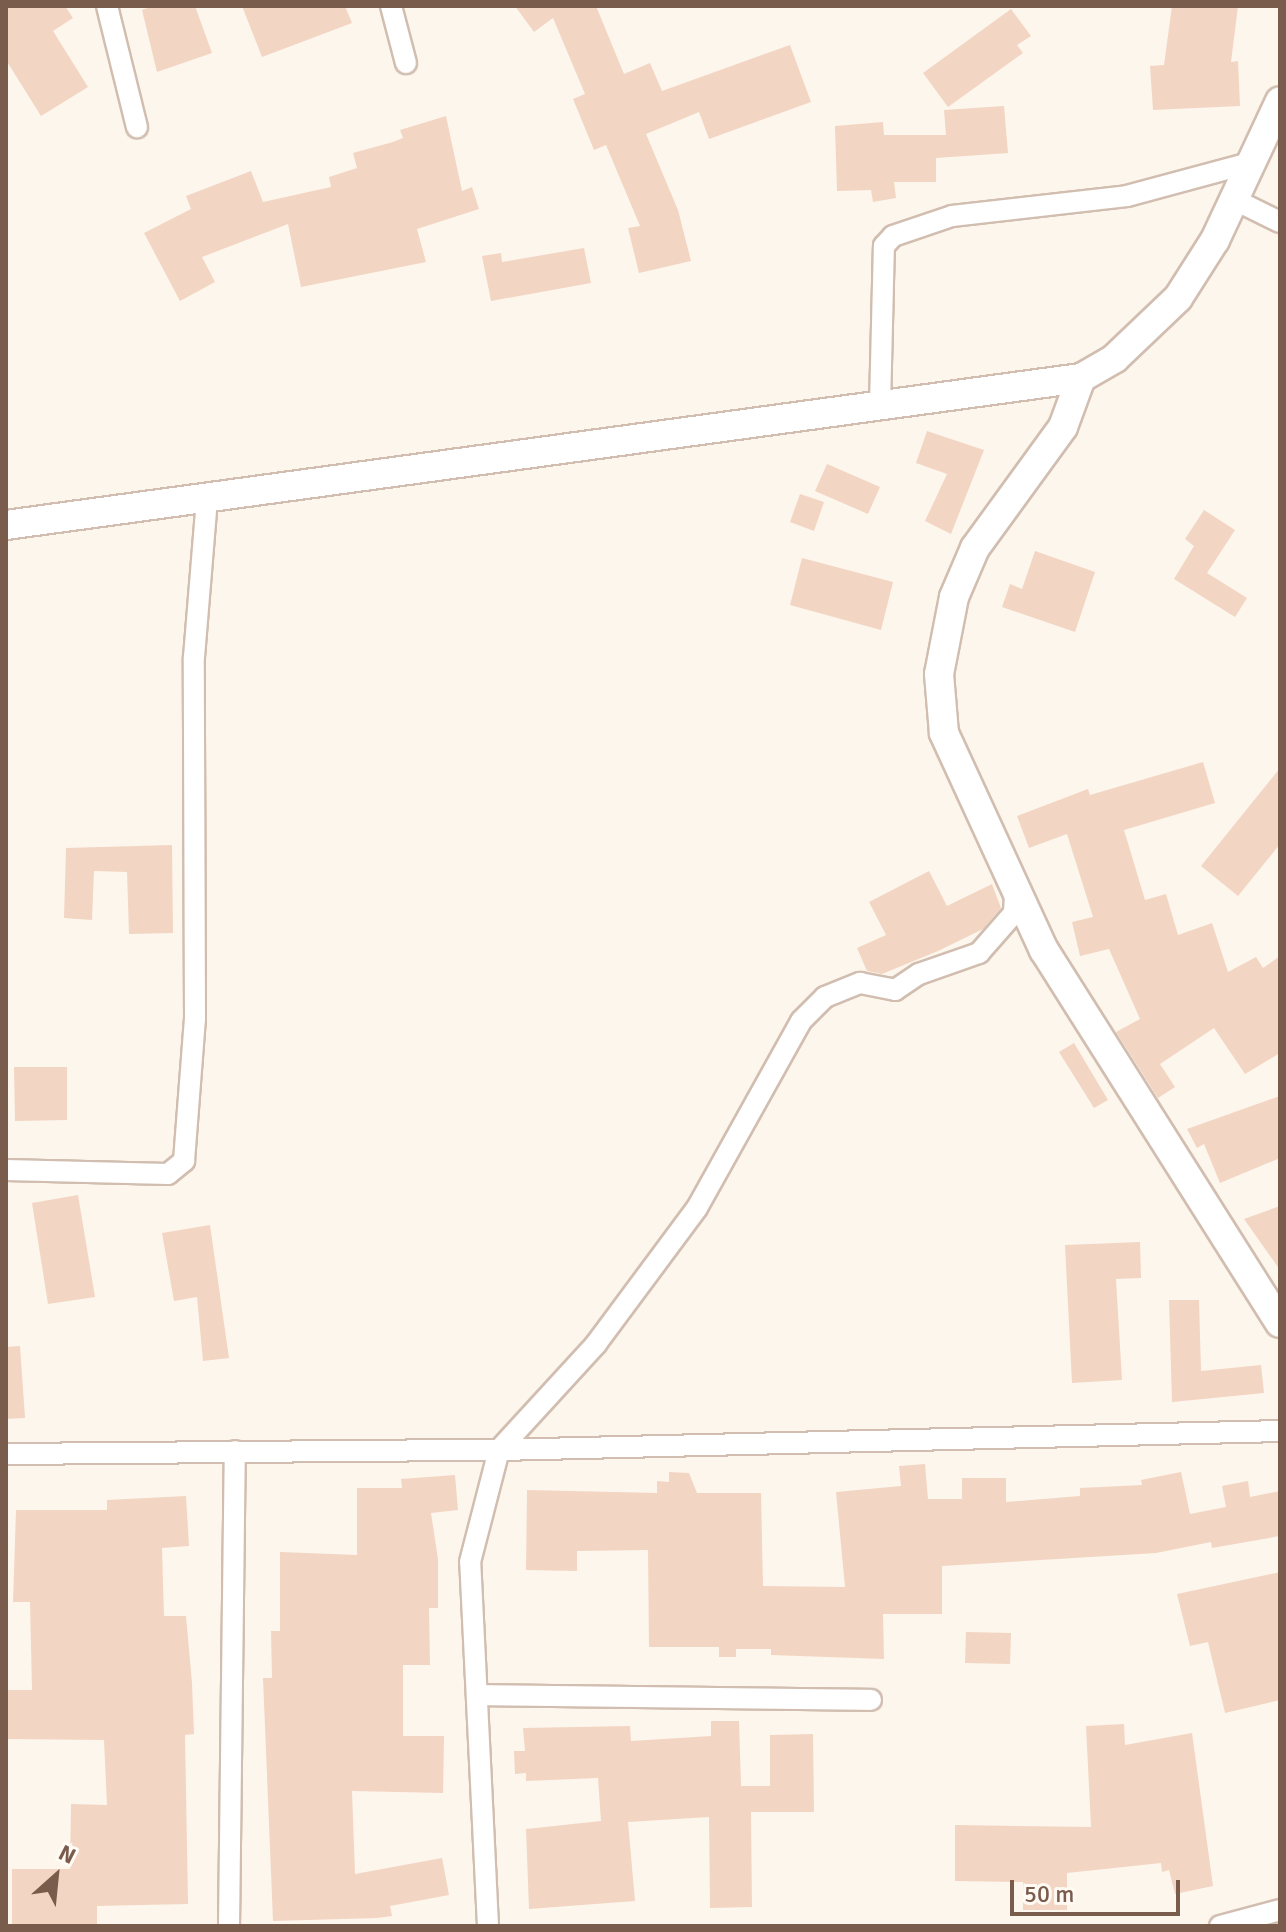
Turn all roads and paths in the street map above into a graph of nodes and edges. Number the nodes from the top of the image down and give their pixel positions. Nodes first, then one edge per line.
1 (107, 6) edge
2 (391, 6) edge
3 (406, 63) dead end
4 (1280, 101) edge
5 (137, 127) dead end
6 (1253, 162) junction
7 (1235, 200) junction
8 (1280, 222) edge
9 (1081, 378) junction
10 (1025, 388) junction
11 (880, 406) junction
12 (1063, 427) junction
13 (207, 498) junction
14 (6, 525) edge
15 (1015, 887) junction
16 (6, 1170) edge
17 (1280, 1323) edge
18 (1280, 1431) edge
19 (499, 1450) junction
20 (235, 1451) junction
21 (6, 1454) edge
22 (481, 1695) junction
23 (871, 1700) dead end
24 (1280, 1910) edge
25 (229, 1926) edge
26 (488, 1926) edge
27 (1220, 1926) edge

1 - 5 street
2 - 3 street
4 - 6 street
6 - 7 street
6 - 11 street
7 - 8 street
7 - 9 street
9 - 10 street
9 - 12 street
10 - 11 street
10 - 12 street
11 - 13 street
12 - 15 street
13 - 14 street
13 - 16 street
15 - 17 street
15 - 19 street
18 - 19 street
19 - 20 street
19 - 22 street
20 - 21 street
20 - 25 street
22 - 23 street
22 - 26 street
24 - 27 street

